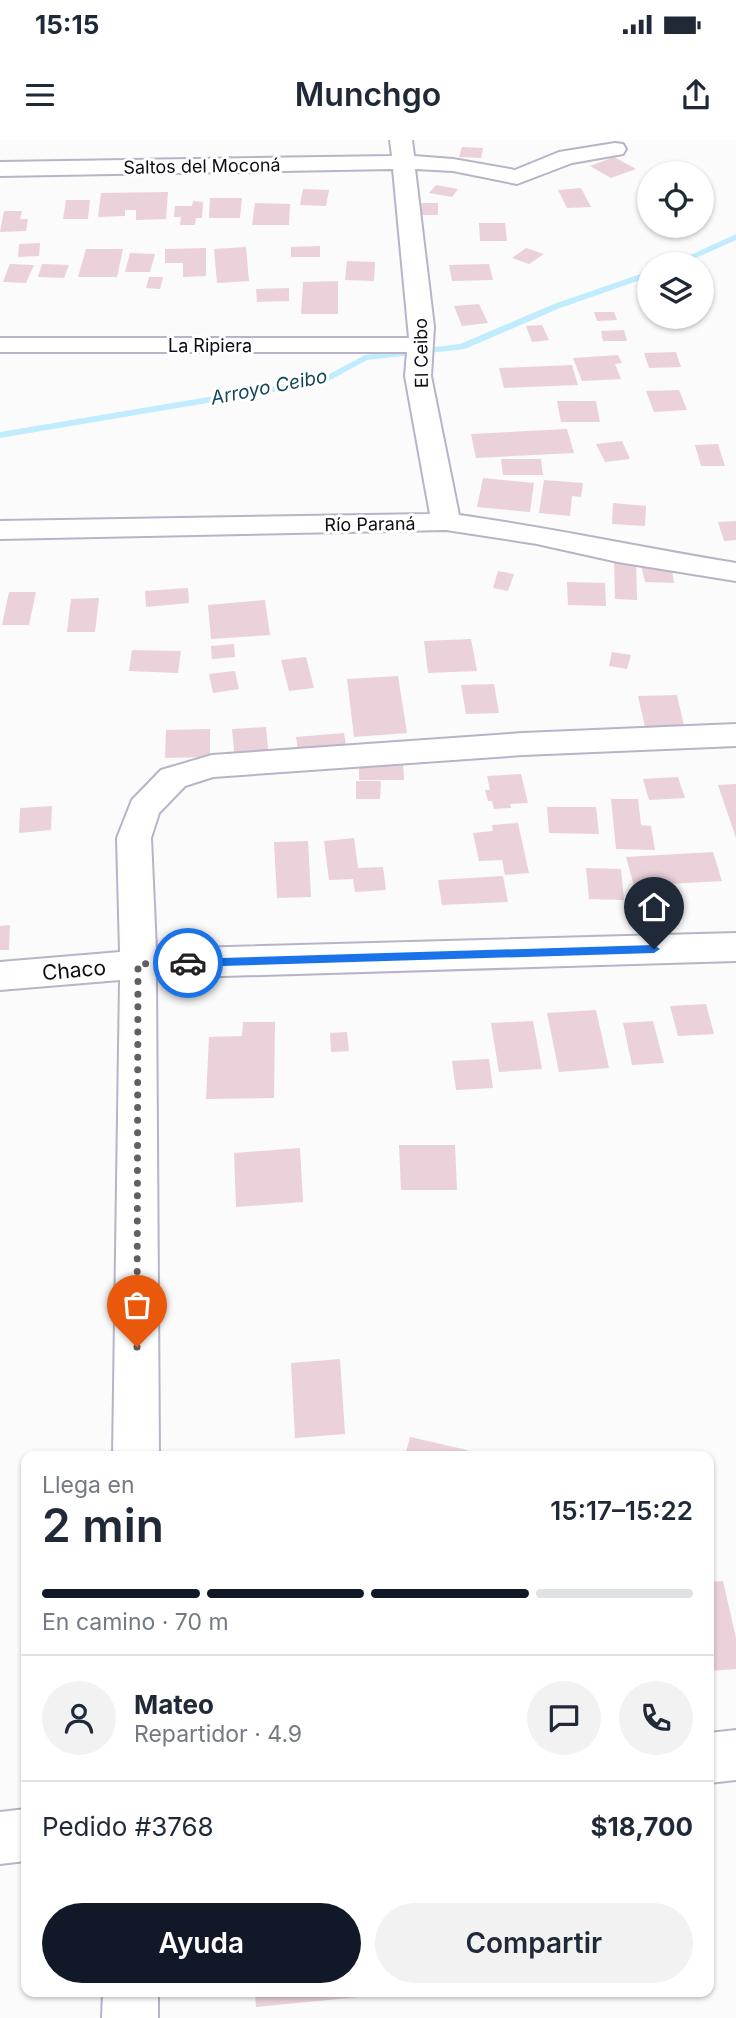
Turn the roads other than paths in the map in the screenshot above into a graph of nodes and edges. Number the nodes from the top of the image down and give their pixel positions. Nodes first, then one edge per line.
1 (615, 149) dead end
2 (402, 151) edge
3 (0, 169) edge
4 (421, 336) junction
5 (0, 345) edge
6 (446, 523) junction
7 (0, 530) edge
8 (736, 572) edge
9 (736, 735) edge
10 (736, 947) edge
11 (138, 964) junction
12 (0, 976) edge
13 (136, 1451) edge
14 (736, 1755) edge
15 (714, 1757) edge
16 (21, 1836) edge
17 (0, 1838) edge
18 (131, 1997) edge
19 (130, 2018) edge

1 - 2 street, Saltos del Moconá
2 - 3 street, Saltos del Moconá
2 - 4 street, El Ceibo
4 - 5 street, La Ripiera
4 - 6 street, El Ceibo
6 - 7 street, Río Paraná
6 - 8 street, Río Paraná
9 - 11 street
10 - 11 street, Chaco
11 - 12 street, Chaco
11 - 13 street
14 - 15 street
16 - 17 street
18 - 19 street

